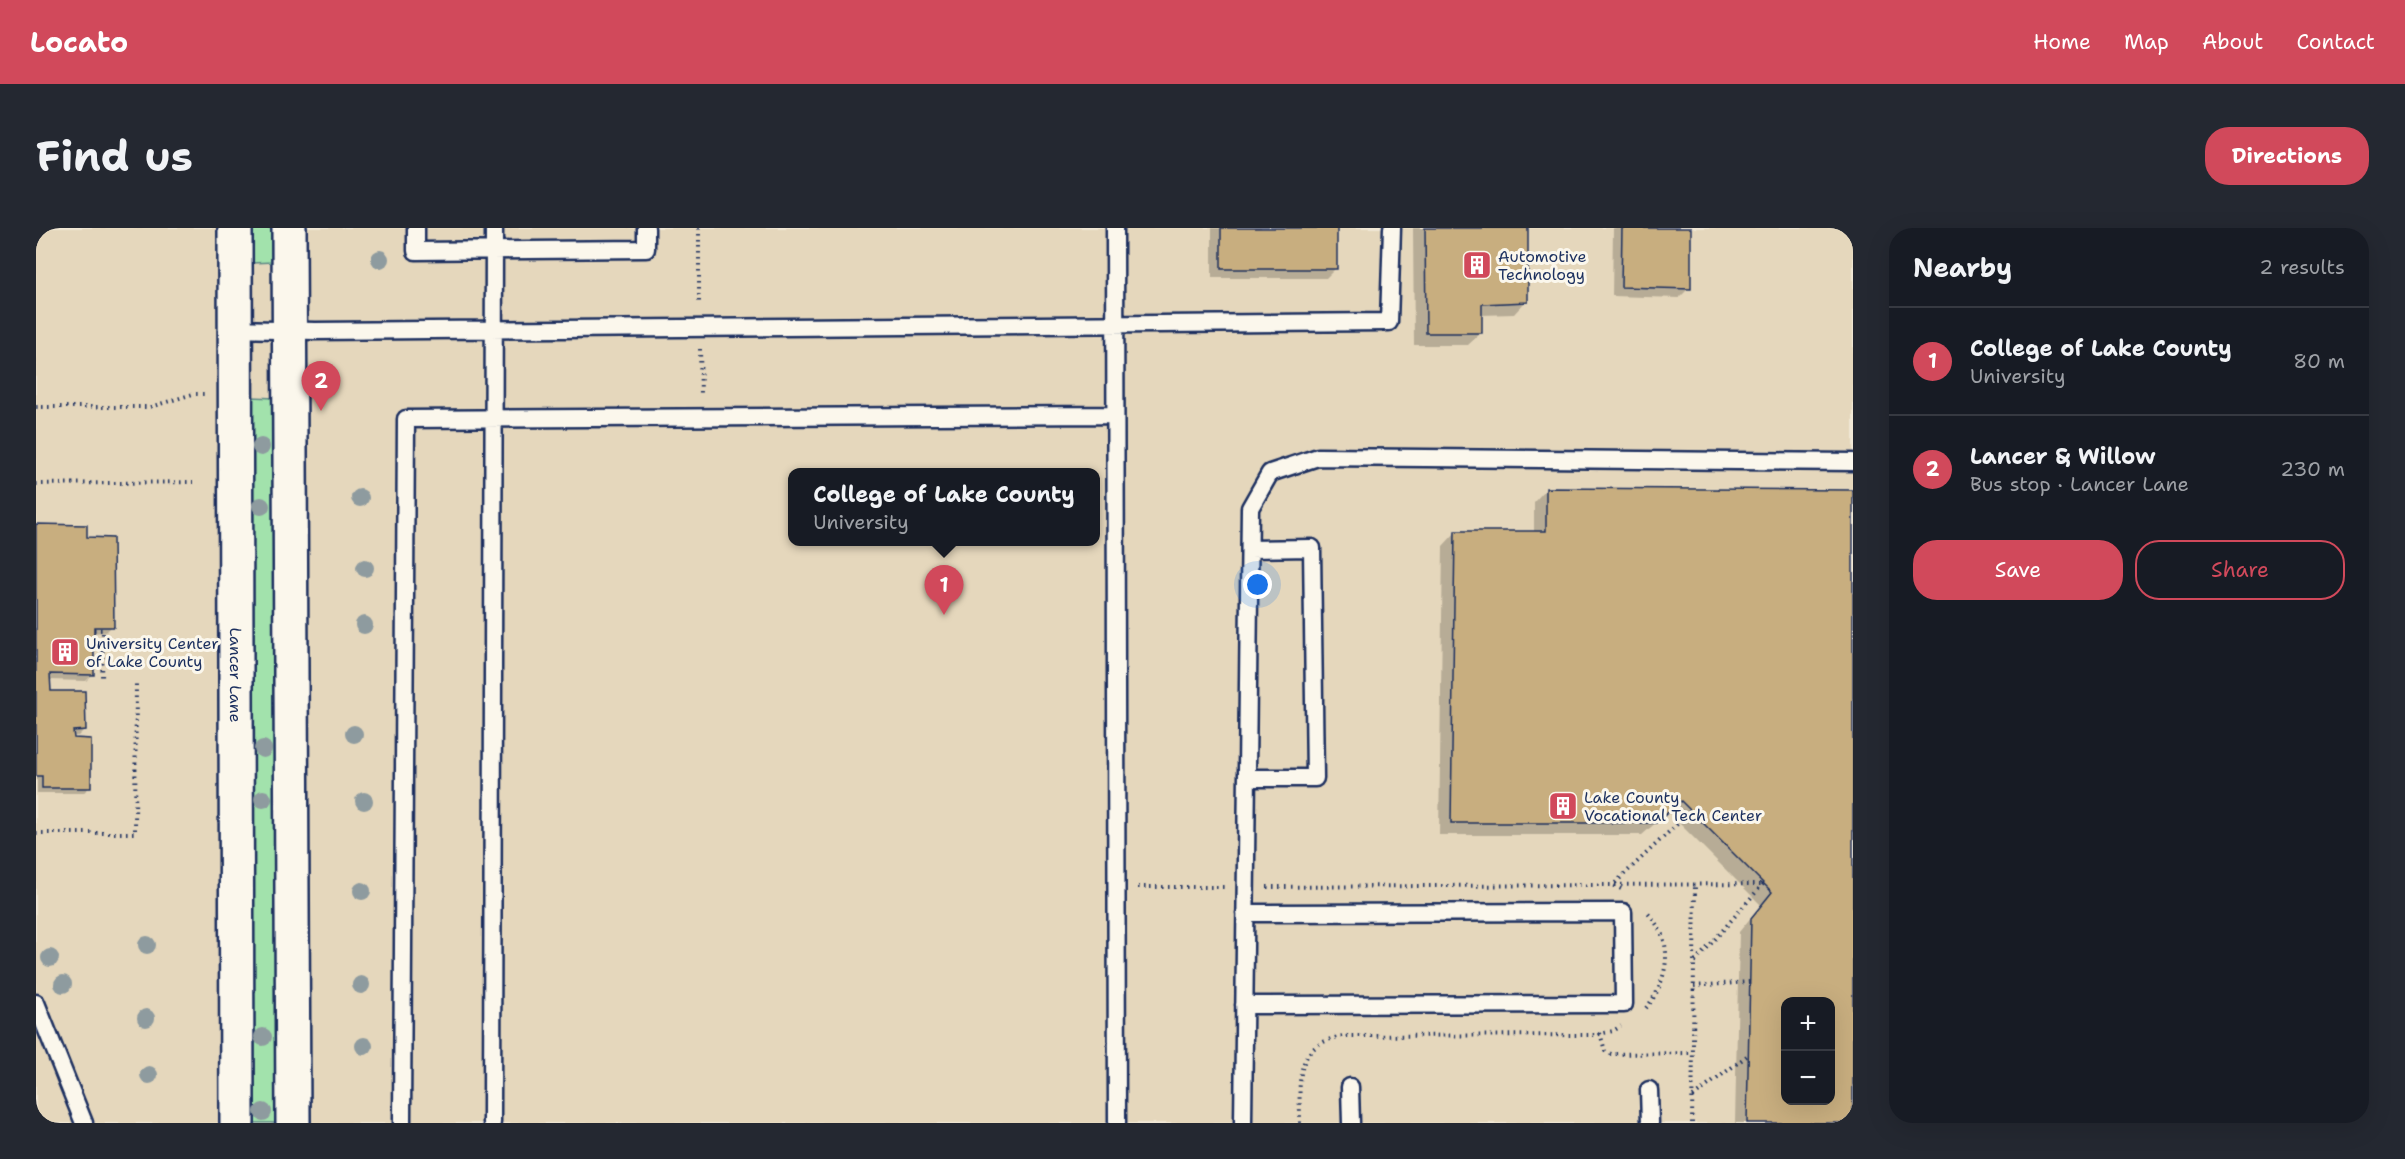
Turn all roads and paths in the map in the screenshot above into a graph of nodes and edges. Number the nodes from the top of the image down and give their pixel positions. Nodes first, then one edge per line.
1 (235, 228) edge
2 (289, 228) edge
3 (416, 228) edge
4 (494, 228) edge
5 (646, 228) edge
6 (1115, 228) edge
7 (1392, 228) edge
8 (494, 249) junction
9 (1115, 324) junction
10 (234, 329) junction
11 (494, 329) junction
12 (291, 330) junction
13 (236, 392) junction
14 (36, 407) edge
15 (1115, 415) junction
16 (492, 418) junction
17 (1853, 462) edge
18 (193, 482) dead end
19 (36, 484) edge
20 (1250, 549) junction
21 (94, 630) dead end
22 (102, 680) dead end
23 (136, 681) dead end
24 (1247, 778) junction
25 (1691, 811) dead end
26 (36, 833) edge
27 (1695, 884) junction
28 (1613, 885) junction
29 (1116, 886) junction
30 (1245, 887) junction
31 (1245, 913) junction
32 (1694, 963) junction
33 (1749, 982) dead end
34 (1694, 986) junction
35 (36, 1003) edge
36 (1244, 1005) junction
37 (1600, 1033) dead end
38 (1693, 1053) junction
39 (1748, 1055) dead end
40 (1350, 1087) dead end
41 (1649, 1090) dead end
42 (1693, 1097) junction
43 (84, 1123) edge
44 (237, 1123) edge
45 (293, 1123) edge
46 (402, 1123) edge
47 (492, 1123) edge
48 (1117, 1123) edge
49 (1243, 1123) edge
50 (1351, 1123) edge
51 (1650, 1123) edge
52 (1692, 1123) edge

1 - 10 street, Lancer Lane
2 - 12 street
3 - 8 lane
4 - 8 lane
5 - 8 lane
6 - 9 lane
7 - 9 lane
8 - 11 lane
9 - 11 lane
9 - 15 lane
10 - 12 lane
10 - 13 street, Lancer Lane
11 - 12 lane
11 - 16 lane
12 - 45 street
13 - 14 path
13 - 44 street, Lancer Lane
15 - 16 lane
15 - 29 lane
16 - 46 lane
16 - 47 lane
17 - 20 lane
18 - 19 path
20 - 24 lane
20 - 24 lane
21 - 22 path
23 - 26 path
24 - 30 lane
25 - 28 path
27 - 28 path
27 - 32 path
27 - 32 path
28 - 30 path
29 - 30 path
29 - 48 lane
30 - 31 lane
31 - 36 lane
31 - 36 lane
32 - 34 path
33 - 34 path
34 - 38 path
35 - 43 lane
36 - 49 lane
37 - 38 path
38 - 42 path
39 - 42 path
40 - 50 lane
41 - 51 lane
42 - 52 path

